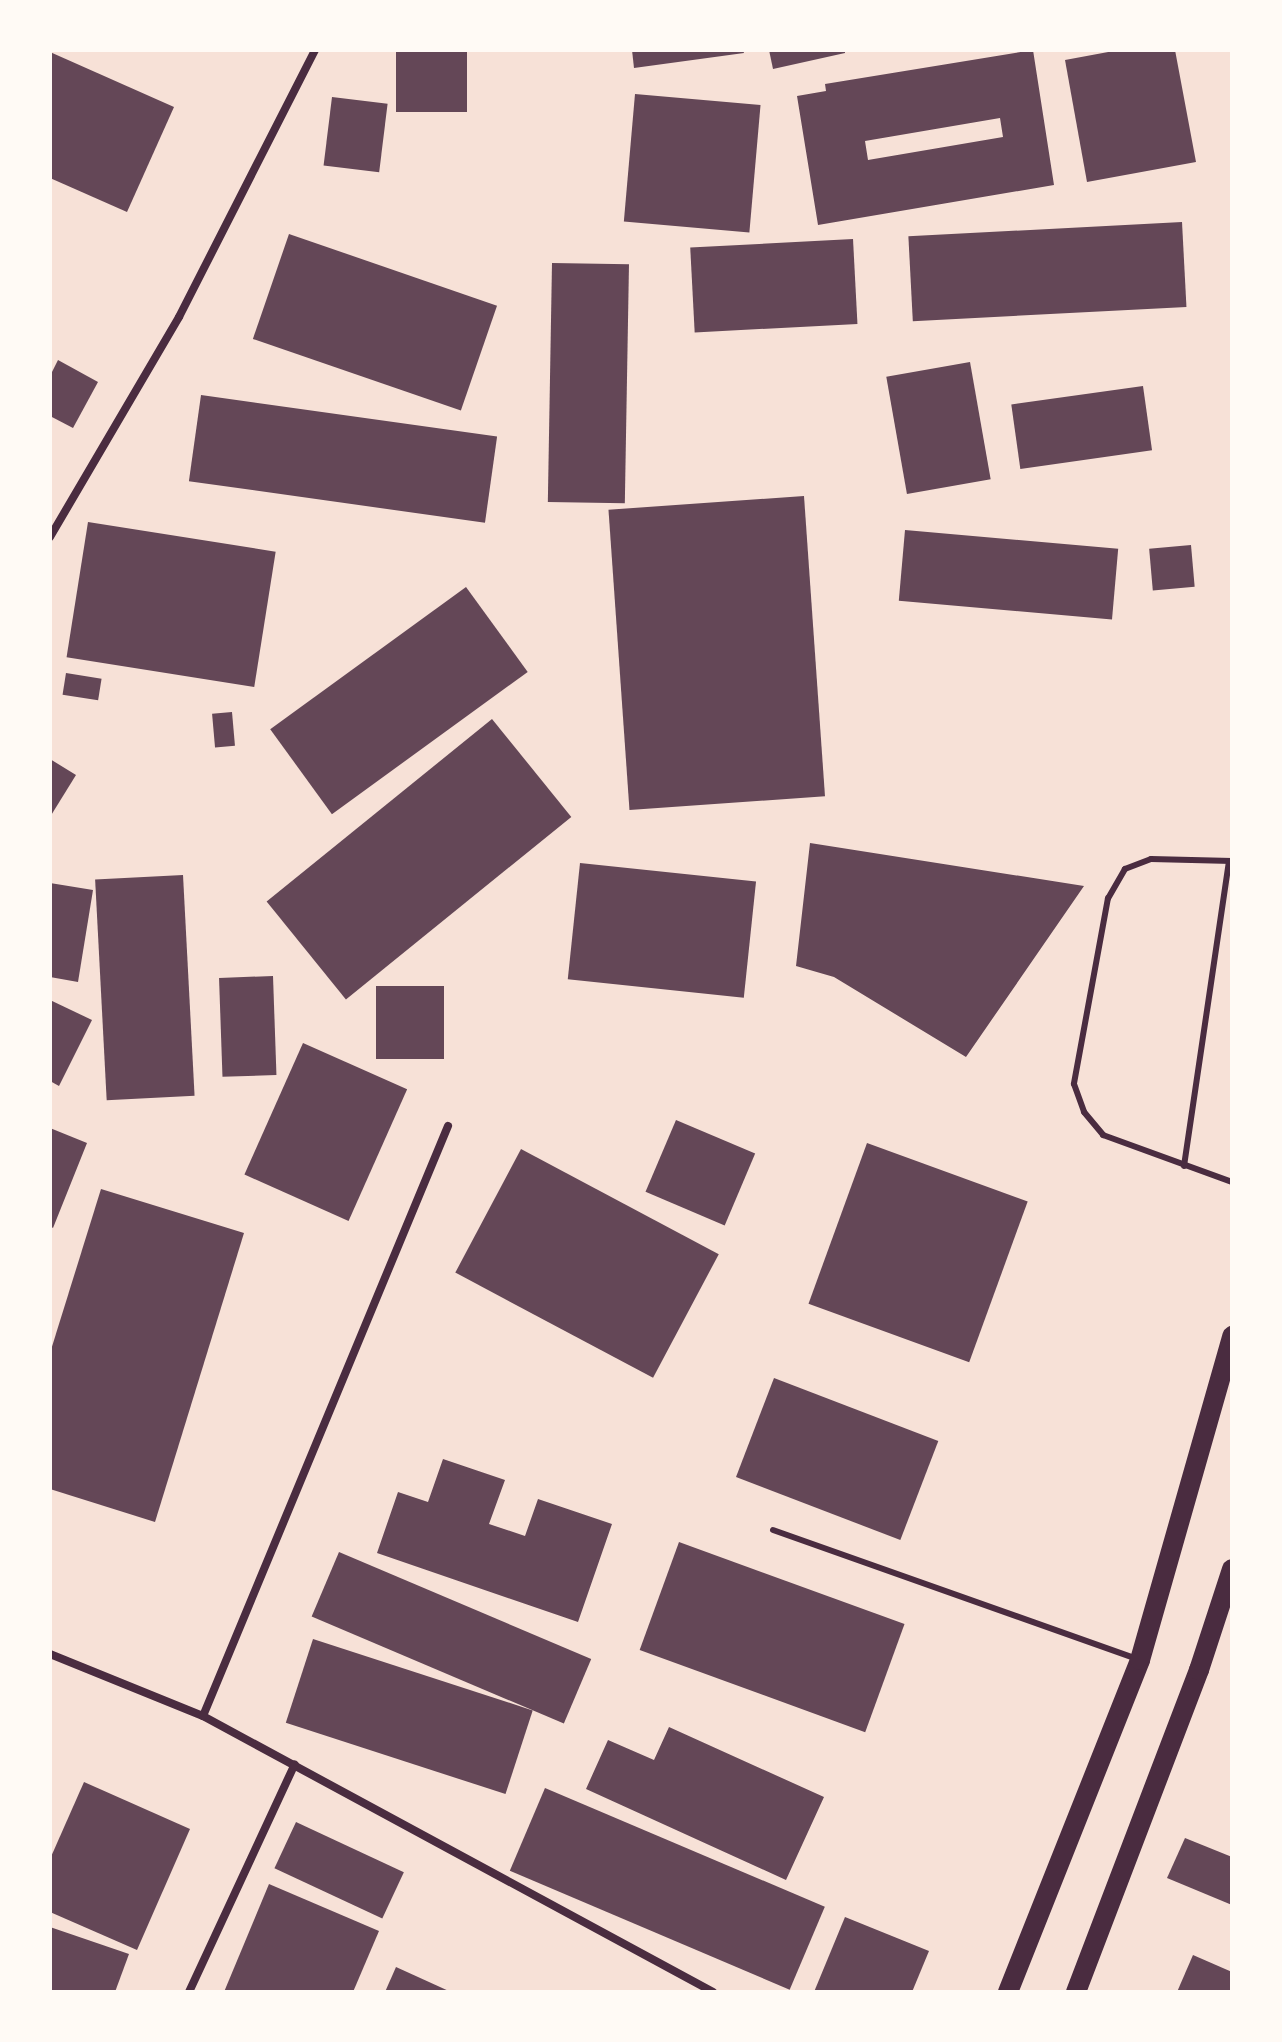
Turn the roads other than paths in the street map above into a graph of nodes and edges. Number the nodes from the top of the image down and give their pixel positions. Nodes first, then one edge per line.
1 (315, 50) edge
2 (50, 537) edge
3 (1231, 861) edge
4 (448, 1126) dead end
5 (1184, 1166) junction
6 (1232, 1182) edge
7 (1232, 1336) edge
8 (773, 1530) dead end
9 (1232, 1569) edge
10 (50, 1654) edge
11 (1140, 1660) junction
12 (203, 1716) junction
13 (295, 1764) junction
14 (189, 1992) edge
15 (713, 1992) edge
16 (1008, 1992) edge
17 (1076, 1992) edge

1 - 2 street
3 - 5 lane
3 - 5 lane
4 - 12 street
5 - 6 lane
7 - 11 main road
8 - 11 lane
9 - 17 main road
10 - 12 street
11 - 16 main road
12 - 13 street
13 - 14 street
13 - 15 street

